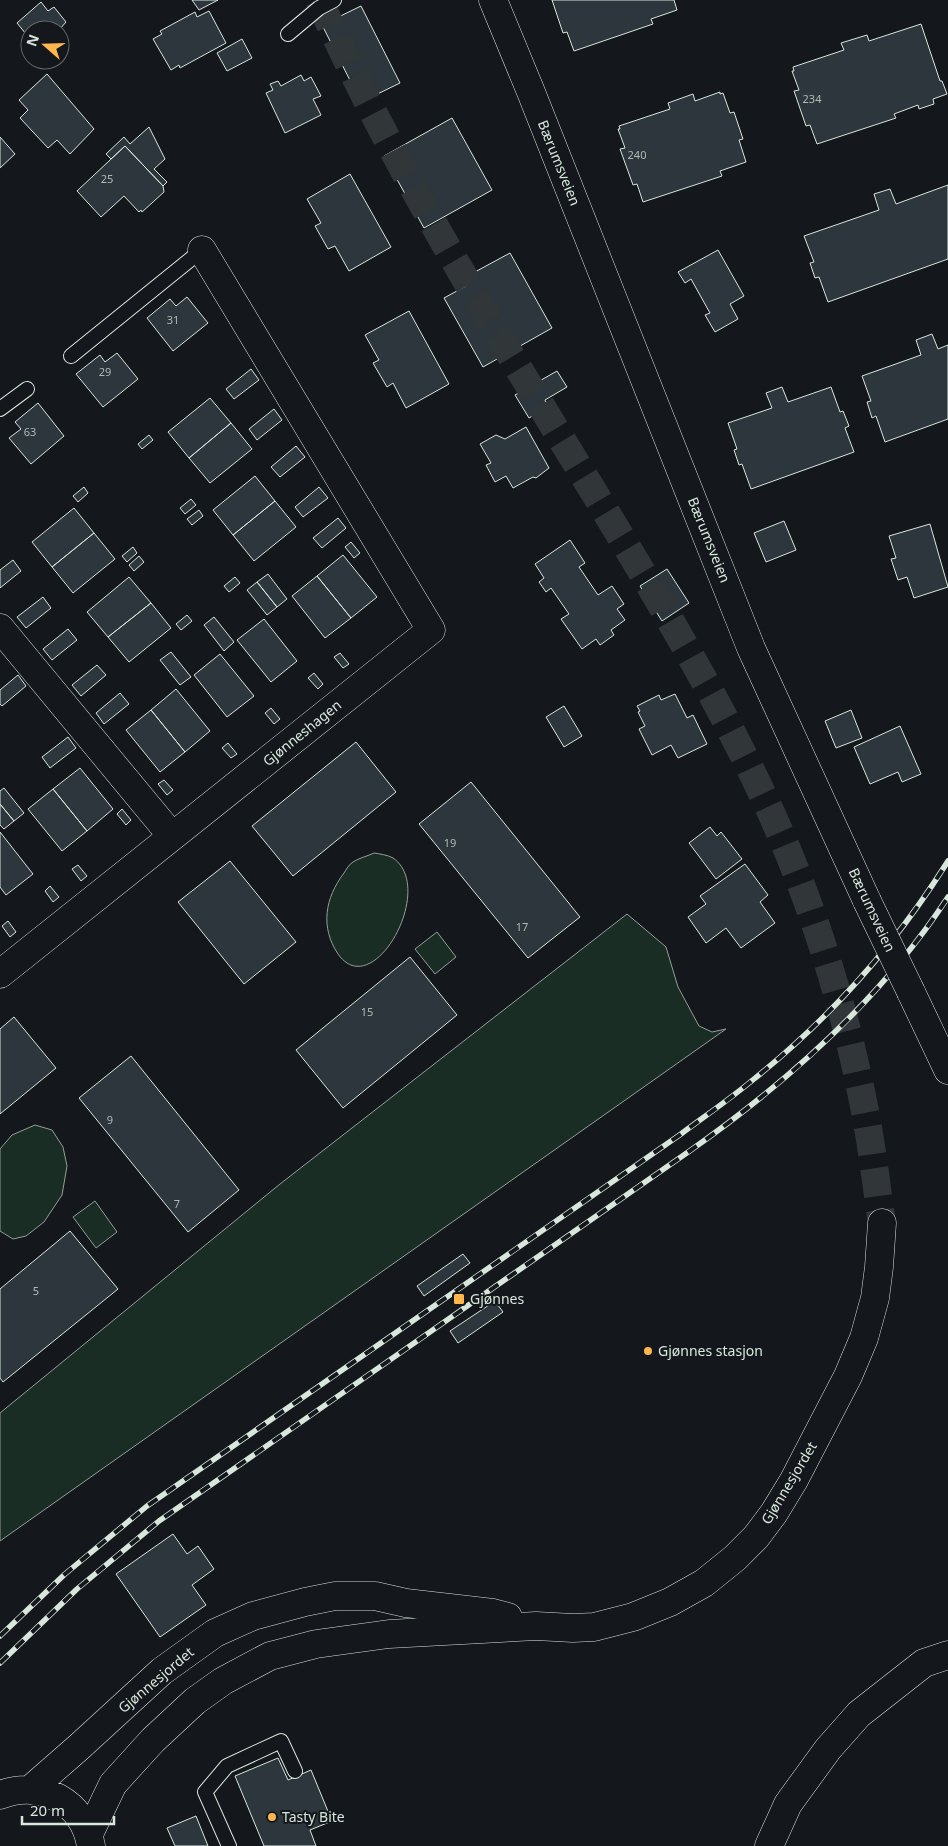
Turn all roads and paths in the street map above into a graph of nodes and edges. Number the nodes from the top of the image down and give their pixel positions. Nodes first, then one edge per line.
1 (334, 0) edge
2 (493, 0) edge
3 (288, 34) dead end
4 (202, 250) joint
5 (71, 356) dead end
6 (27, 389) dead end
7 (0, 409) edge
8 (0, 628) edge
9 (172, 836) junction
10 (0, 974) edge
11 (948, 1070) edge
12 (882, 1223) tunnel mouth
13 (536, 1626) junction
14 (948, 1655) edge
15 (295, 1771) dead end
16 (31, 1789) junction
17 (0, 1795) edge
18 (90, 1840) edge
19 (229, 1846) edge
20 (769, 1846) edge

1 - 3 lane
2 - 11 street, Bærumsveien, bridge
4 - 5 lane
4 - 9 street, Gjønneshagen
6 - 7 lane
8 - 9 street
9 - 10 street, Gjønneshagen
12 - 13 street, Gjønnesjordet
13 - 16 street, Gjønnesjordet
13 - 18 street, Gjønnesjordet
14 - 20 street
15 - 19 lane
16 - 17 street
16 - 18 street

